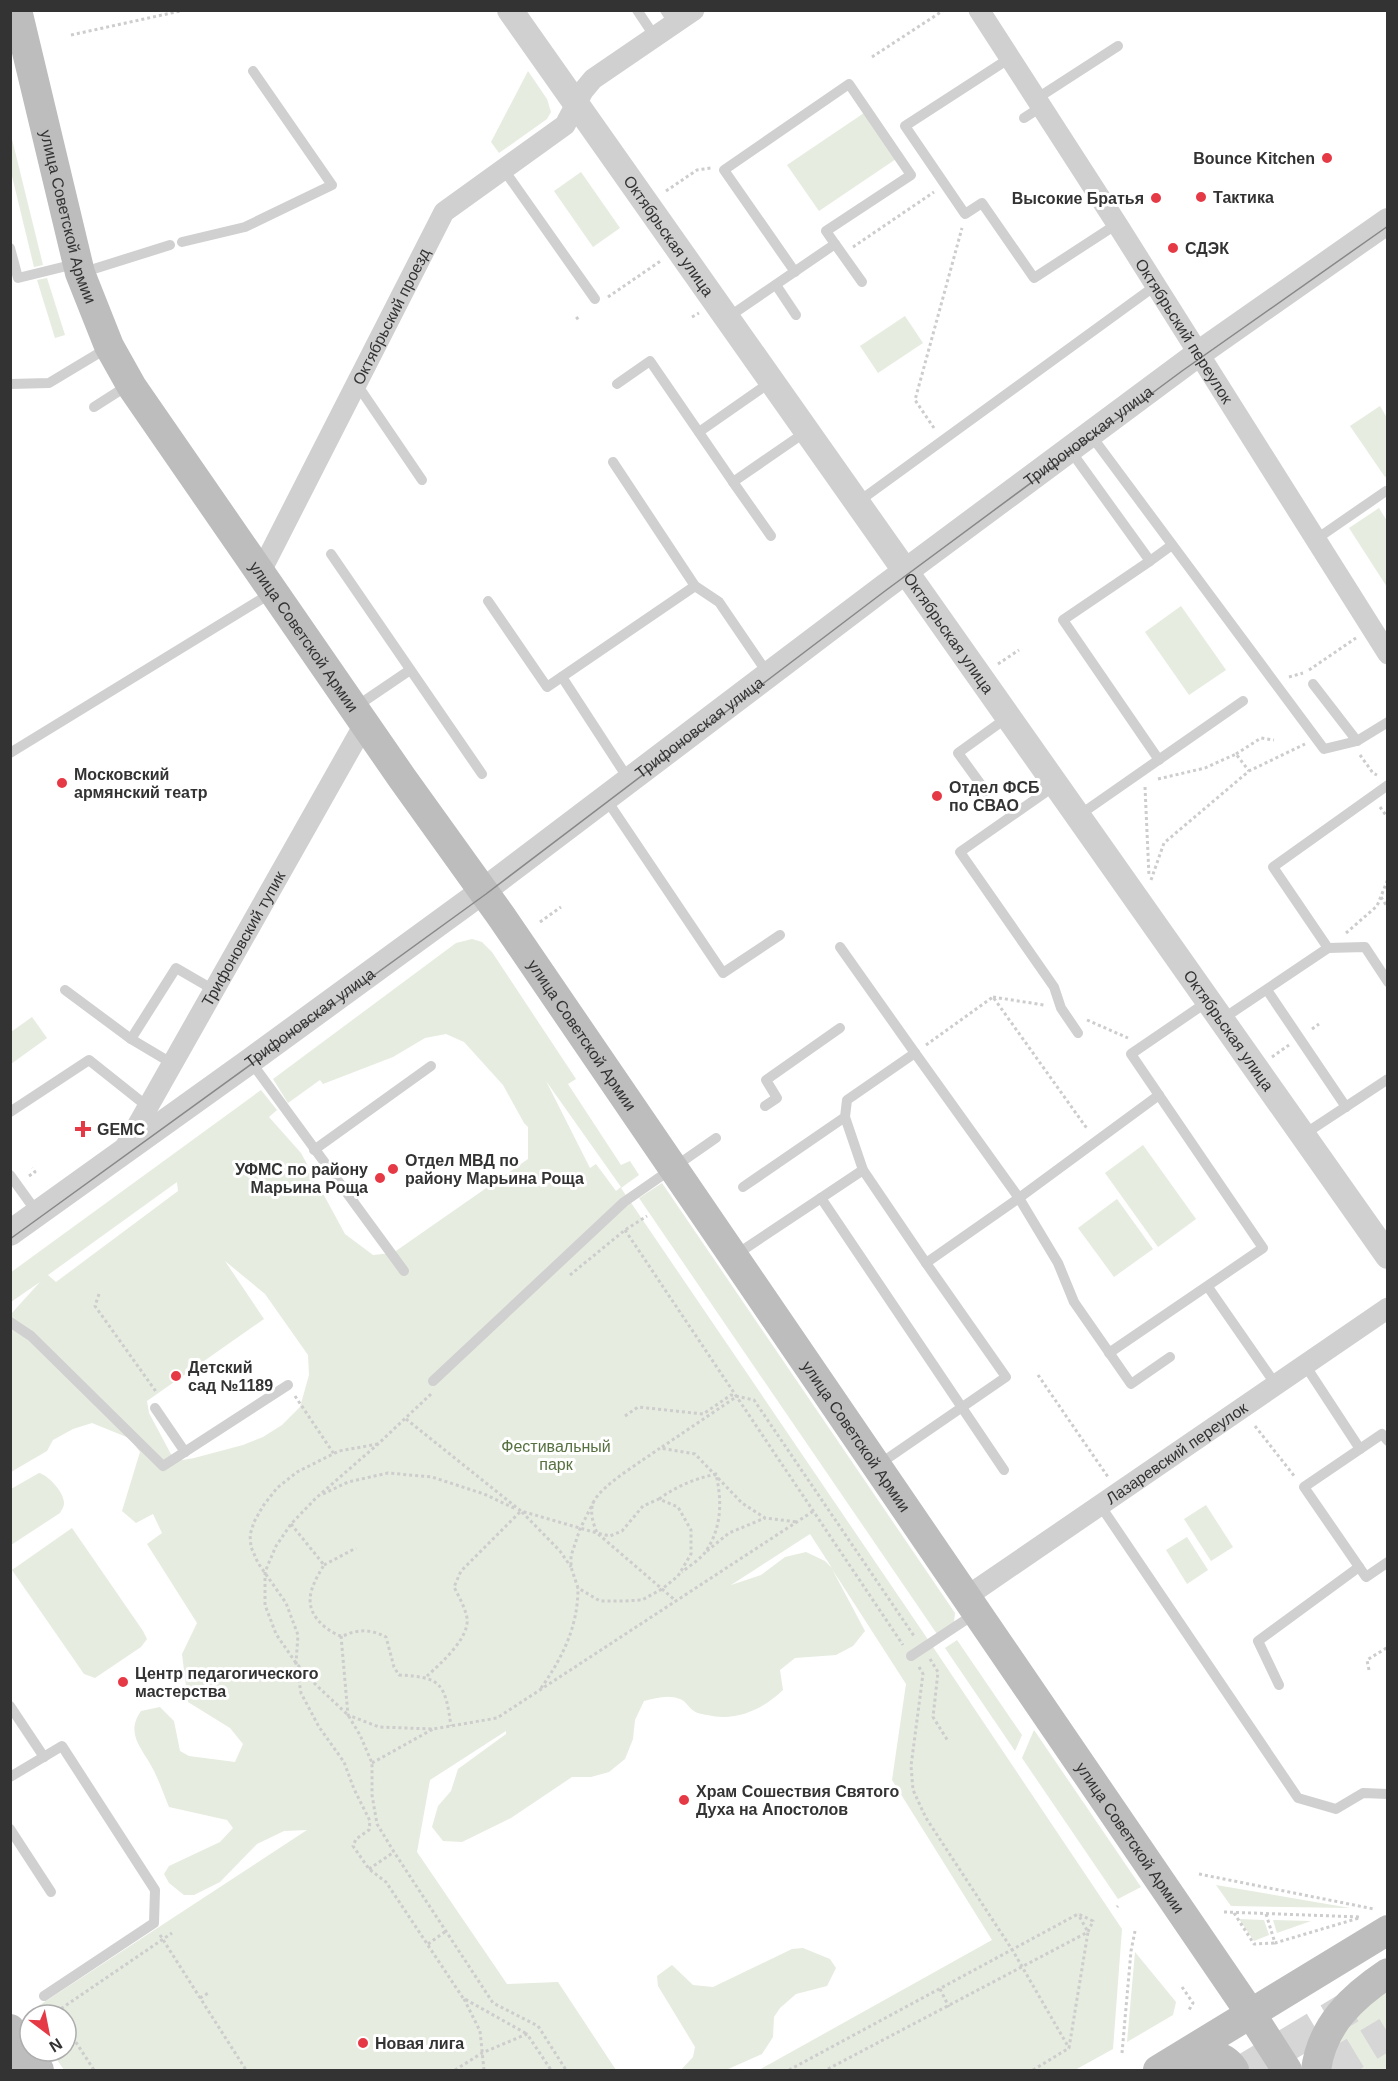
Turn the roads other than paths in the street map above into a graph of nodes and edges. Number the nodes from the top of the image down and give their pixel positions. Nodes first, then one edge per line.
1 (17, 10) edge
2 (510, 10) edge
3 (637, 10) edge
4 (694, 10) edge
5 (979, 10) edge
6 (669, 17) edge
7 (655, 37) junction
8 (1118, 46) dead end
9 (1010, 58) junction
10 (253, 70) dead end
11 (576, 104) junction
12 (1034, 108) junction
13 (504, 170) junction
14 (1388, 220) edge
15 (1117, 224) junction
16 (182, 242) dead end
17 (835, 244) junction
18 (170, 245) dead end
19 (10, 248) edge
20 (79, 268) junction
21 (795, 272) junction
22 (862, 282) dead end
23 (776, 285) junction
24 (1155, 286) junction
25 (599, 299) road end
26 (796, 315) dead end
27 (727, 318) junction
28 (109, 346) junction
29 (1198, 354) junction
30 (772, 381) junction
31 (356, 383) junction
32 (10, 384) edge
33 (130, 384) junction
34 (617, 384) dead end
35 (94, 407) dead end
36 (807, 431) junction
37 (699, 432) junction
38 (1090, 434) junction
39 (1070, 450) junction
40 (613, 462) dead end
41 (422, 480) dead end
42 (733, 482) junction
43 (1386, 491) dead end
44 (858, 502) junction
45 (771, 536) dead end
46 (1315, 540) junction
47 (1172, 545) junction
48 (331, 554) dead end
49 (1150, 561) junction
50 (906, 571) junction
51 (266, 583) junction
52 (695, 586) junction
53 (488, 601) dead end
54 (1388, 654) edge
55 (410, 670) junction
56 (768, 675) junction
57 (562, 677) junction
58 (1313, 684) dead end
59 (1243, 701) dead end
60 (359, 716) junction
61 (1008, 717) junction
62 (1388, 722) edge
63 (1354, 742) junction
64 (10, 753) edge
65 (1159, 760) junction
66 (482, 774) dead end
67 (630, 780) junction
68 (1056, 785) junction
69 (1388, 785) edge
70 (987, 793) dead end
71 (606, 798) junction
72 (1078, 816) junction
73 (483, 891) junction
74 (780, 935) dead end
75 (840, 947) dead end
76 (1329, 948) junction
77 (1388, 982) edge
78 (66, 990) dead end
79 (214, 990) junction
80 (1267, 990) junction
81 (1214, 1011) junction
82 (840, 1028) dead end
83 (1078, 1033) dead end
84 (131, 1039) junction
85 (915, 1053) junction
86 (250, 1061) junction
87 (172, 1064) junction
88 (431, 1066) dead end
89 (1388, 1079) edge
90 (1159, 1095) junction
91 (765, 1106) dead end
92 (148, 1107) junction
93 (1346, 1107) junction
94 (10, 1112) edge
95 (845, 1118) junction
96 (1302, 1136) junction
97 (716, 1138) dead end
98 (314, 1150) junction
99 (122, 1154) junction
100 (673, 1167) junction
101 (863, 1170) junction
102 (10, 1175) edge
103 (743, 1187) dead end
104 (821, 1198) junction
105 (1019, 1198) junction
106 (38, 1214) junction
107 (10, 1233) edge
108 (734, 1256) junction
109 (1388, 1256) edge
110 (926, 1263) junction
111 (404, 1272) dead end
112 (1208, 1287) junction
113 (1388, 1308) edge
114 (10, 1322) edge
115 (1109, 1353) junction
116 (1170, 1357) dead end
117 (1305, 1365) junction
118 (433, 1381) dead end
119 (288, 1385) road end
120 (1276, 1385) junction
121 (962, 1407) junction
122 (155, 1408) road end
123 (1388, 1441) edge
124 (1360, 1449) junction
125 (185, 1452) junction
126 (877, 1466) junction
127 (1004, 1470) dead end
128 (1100, 1505) junction
129 (1388, 1562) edge
130 (1359, 1567) junction
131 (972, 1605) junction
132 (911, 1656) road end
133 (1280, 1685) dead end
134 (10, 1706) edge
135 (44, 1757) junction
136 (10, 1777) edge
137 (1388, 1794) edge
138 (10, 1829) edge
139 (51, 1892) dead end
140 (1381, 1920) edge
141 (1388, 1973) edge
142 (44, 1996) dead end
143 (1251, 2014) junction
144 (10, 2030) edge
145 (20, 2066) edge
146 (1162, 2068) edge
147 (1234, 2070) edge
148 (1287, 2070) edge
149 (1316, 2070) edge

1 - 20 main road, улица Советской Армии
2 - 11 street, Октябрьская улица
3 - 7 lane
4 - 6 street
5 - 9 street, Октябрьский переулок
6 - 7 street
7 - 11 street
8 - 12 lane
9 - 12 street, Октябрьский переулок
9 - 15 lane
10 - 16 lane
11 - 13 street, Октябрьский проезд
11 - 27 street, Октябрьская улица
12 - 15 street, Октябрьский переулок
13 - 25 lane
13 - 31 street, Октябрьский проезд
14 - 29 street, Трифоновская улица
15 - 24 street, Октябрьский переулок
17 - 21 lane
17 - 21 lane
17 - 22 lane
18 - 20 lane
19 - 20 lane
20 - 28 main road, улица Советской Армии
21 - 23 lane
23 - 26 lane
23 - 27 lane
24 - 29 street, Октябрьский переулок
24 - 44 lane
27 - 30 street, Октябрьская улица
28 - 32 lane
28 - 33 main road, улица Советской Армии
29 - 38 street, Трифоновская улица
29 - 46 street, Октябрьский переулок
30 - 36 street, Октябрьская улица
30 - 37 lane
31 - 41 lane
31 - 51 street, Октябрьский проезд
33 - 35 lane
33 - 51 main road, улица Советской Армии
34 - 37 lane
36 - 42 lane
36 - 44 street, Октябрьская улица
37 - 42 lane
38 - 39 street, Трифоновская улица
38 - 47 lane
39 - 49 lane
39 - 50 street, Трифоновская улица
40 - 52 lane
42 - 45 lane
43 - 46 lane
44 - 50 street, Октябрьская улица
46 - 54 street, Октябрьский переулок
47 - 49 lane
47 - 63 lane
48 - 55 lane
49 - 65 lane
50 - 56 street, Трифоновская улица
50 - 61 street, Октябрьская улица
51 - 60 main road, улица Советской Армии
51 - 64 lane
52 - 56 lane
52 - 57 lane
53 - 57 lane
55 - 60 lane
55 - 66 lane
56 - 67 street, Трифоновская улица
57 - 67 lane
58 - 63 lane
59 - 65 lane
60 - 73 main road, улица Советской Армии
60 - 79 street, Трифоновский тупик
61 - 68 street, Октябрьская улица
61 - 70 lane
62 - 63 lane
65 - 72 lane
67 - 71 street, Трифоновская улица
68 - 72 street, Октябрьская улица
68 - 83 lane
69 - 76 lane
71 - 73 street, Трифоновская улица
71 - 74 lane
72 - 81 street, Октябрьская улица
73 - 86 street, Трифоновская улица
73 - 100 main road, улица Советской Армии
75 - 85 lane
76 - 77 lane
76 - 80 lane
78 - 84 lane
79 - 84 lane
79 - 87 street, Трифоновский тупик
80 - 81 lane
80 - 93 lane
81 - 90 lane
81 - 96 street, Октябрьская улица
82 - 91 lane
84 - 87 lane
85 - 95 lane
85 - 105 lane
86 - 98 lane
86 - 99 street, Трифоновская улица
87 - 92 street, Трифоновский тупик
88 - 98 lane
89 - 93 lane
90 - 105 lane
90 - 112 lane
92 - 94 lane
92 - 99 street, Трифоновский тупик
93 - 96 lane
95 - 101 lane
95 - 103 lane
96 - 109 street, Октябрьская улица
97 - 100 lane
98 - 111 lane
99 - 106 street, Трифоновская улица
100 - 108 main road, улица Советской Армии
100 - 118 lane
101 - 104 lane
101 - 110 lane
102 - 106 lane
104 - 108 lane
104 - 121 lane
105 - 110 lane
105 - 115 lane
106 - 107 street, Трифоновская улица
108 - 126 main road, улица Советской Армии
110 - 121 lane
112 - 115 lane
112 - 120 lane
113 - 117 street, Лазаревский переулок
114 - 125 lane
115 - 116 lane
117 - 120 street, Лазаревский переулок
117 - 124 lane
119 - 125 lane
120 - 128 street, Лазаревский переулок
121 - 126 lane
121 - 127 lane
122 - 125 lane
123 - 124 lane
124 - 130 lane
126 - 131 main road, улица Советской Армии
128 - 131 street, Лазаревский переулок
128 - 137 lane
129 - 130 lane
130 - 133 lane
131 - 132 lane
131 - 143 main road, улица Советской Армии
134 - 135 lane
135 - 136 lane
135 - 142 lane
138 - 139 lane
140 - 143 main road
141 - 149 main road
143 - 146 main road
143 - 148 main road, улица Советской Армии
144 - 145 main road
146 - 147 main road

